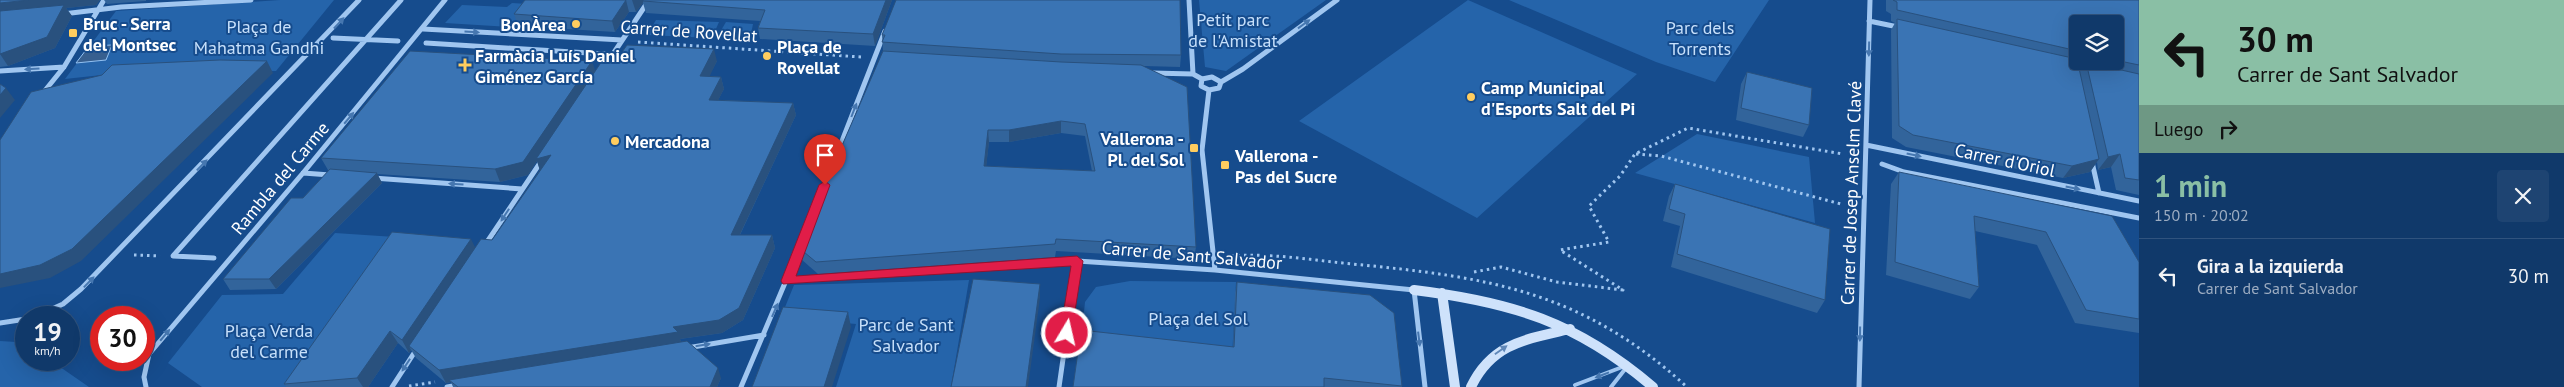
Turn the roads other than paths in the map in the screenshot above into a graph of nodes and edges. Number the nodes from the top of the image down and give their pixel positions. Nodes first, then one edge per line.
1 (104, 0) edge
2 (251, 0) edge
3 (359, 0) edge
4 (401, 0) edge
5 (445, 0) edge
6 (649, 0) edge
7 (1189, 0) edge
8 (1337, 0) edge
9 (1870, 0) edge
10 (96, 11) junction
11 (58, 14) edge
12 (1869, 21) junction
13 (887, 25) edge
14 (1902, 28) edge
15 (423, 29) junction
16 (333, 38) dead end
17 (367, 39) junction
18 (622, 40) junction
19 (398, 41) dead end
20 (426, 43) dead end
21 (605, 54) dead end
22 (874, 58) junction
23 (884, 59) edge
24 (64, 67) junction
25 (602, 70) edge
26 (0, 71) edge
27 (1144, 72) edge
28 (1193, 74) junction
29 (1202, 79) junction
30 (1220, 82) junction
31 (1209, 90) junction
32 (41, 96) edge
33 (1866, 145) junction
34 (544, 157) edge
35 (2091, 158) edge
36 (1882, 164) dead end
37 (303, 173) junction
38 (333, 175) edge
39 (363, 177) edge
40 (522, 189) junction
41 (2099, 193) junction
42 (2139, 201) edge
43 (818, 203) edge
44 (2139, 218) edge
45 (804, 239) edge
46 (479, 255) edge
47 (214, 258) dead end
48 (1077, 261) junction
49 (1215, 270) junction
50 (788, 281) junction
51 (1414, 290) junction
52 (1442, 293) junction
53 (57, 306) edge
54 (15, 321) edge
55 (0, 323) edge
56 (1570, 328) junction
57 (764, 335) junction
58 (419, 346) edge
59 (678, 349) edge
60 (1629, 364) junction
61 (467, 384) edge
62 (1575, 385) dead end
63 (146, 387) edge
64 (392, 387) edge
65 (447, 387) edge
66 (741, 387) edge
67 (1059, 387) edge
68 (1425, 387) edge
69 (1455, 387) edge
70 (1471, 387) edge
71 (1611, 387) edge
72 (1653, 387) edge
73 (1859, 387) edge

1 - 10 street
2 - 10 street
53 -> 3 street
4 - 17 street, Rambla del Carme
5 - 15 street, Rambla del Carme
6 - 18 street
7 - 28 street
30 -> 8 street
9 - 12 street, Carrer de Josep Anselm Clavé
10 - 11 street
10 - 24 street
12 - 14 street
12 -> 33 street, Carrer de Josep Anselm Clavé
13 - 22 street
15 -> 18 street, Carrer de Rovellat
37 -> 15 street, Rambla del Carme
16 - 17 street
17 - 19 street
17 - 47 street, Rambla del Carme
18 - 25 street
20 - 21 street, Carrer de Rovellat
22 - 23 street
43 -> 22 street
24 -> 26 street
24 - 32 street
27 - 28 street
28 - 29 street
29 - 30 street
29 - 31 street
30 - 31 street
31 - 49 street
33 -> 41 street, Carrer d'Oriol
33 -> 73 street, Carrer de Josep Anselm Clavé
34 - 40 street
35 - 41 street
36 - 44 street, Carrer d'Oriol
37 - 38 street
63 -> 37 street, Rambla del Carme
40 -> 39 street
40 -> 46 street
41 - 42 street, Carrer d'Oriol
45 - 50 street
48 - 49 street, Carrer de Sant Salvador
48 - 50 street, Carrer de Sant Salvador
48 - 67 street
49 - 51 street, Carrer de Sant Salvador
57 -> 50 street
51 - 52 street
51 -> 68 street
52 - 56 street
52 - 69 street
54 - 55 street
56 - 60 street
70 -> 56 street
59 -> 57 street
57 - 66 street
58 -> 64 street
60 -> 62 lane
60 - 71 lane
60 - 72 street
61 - 65 street

